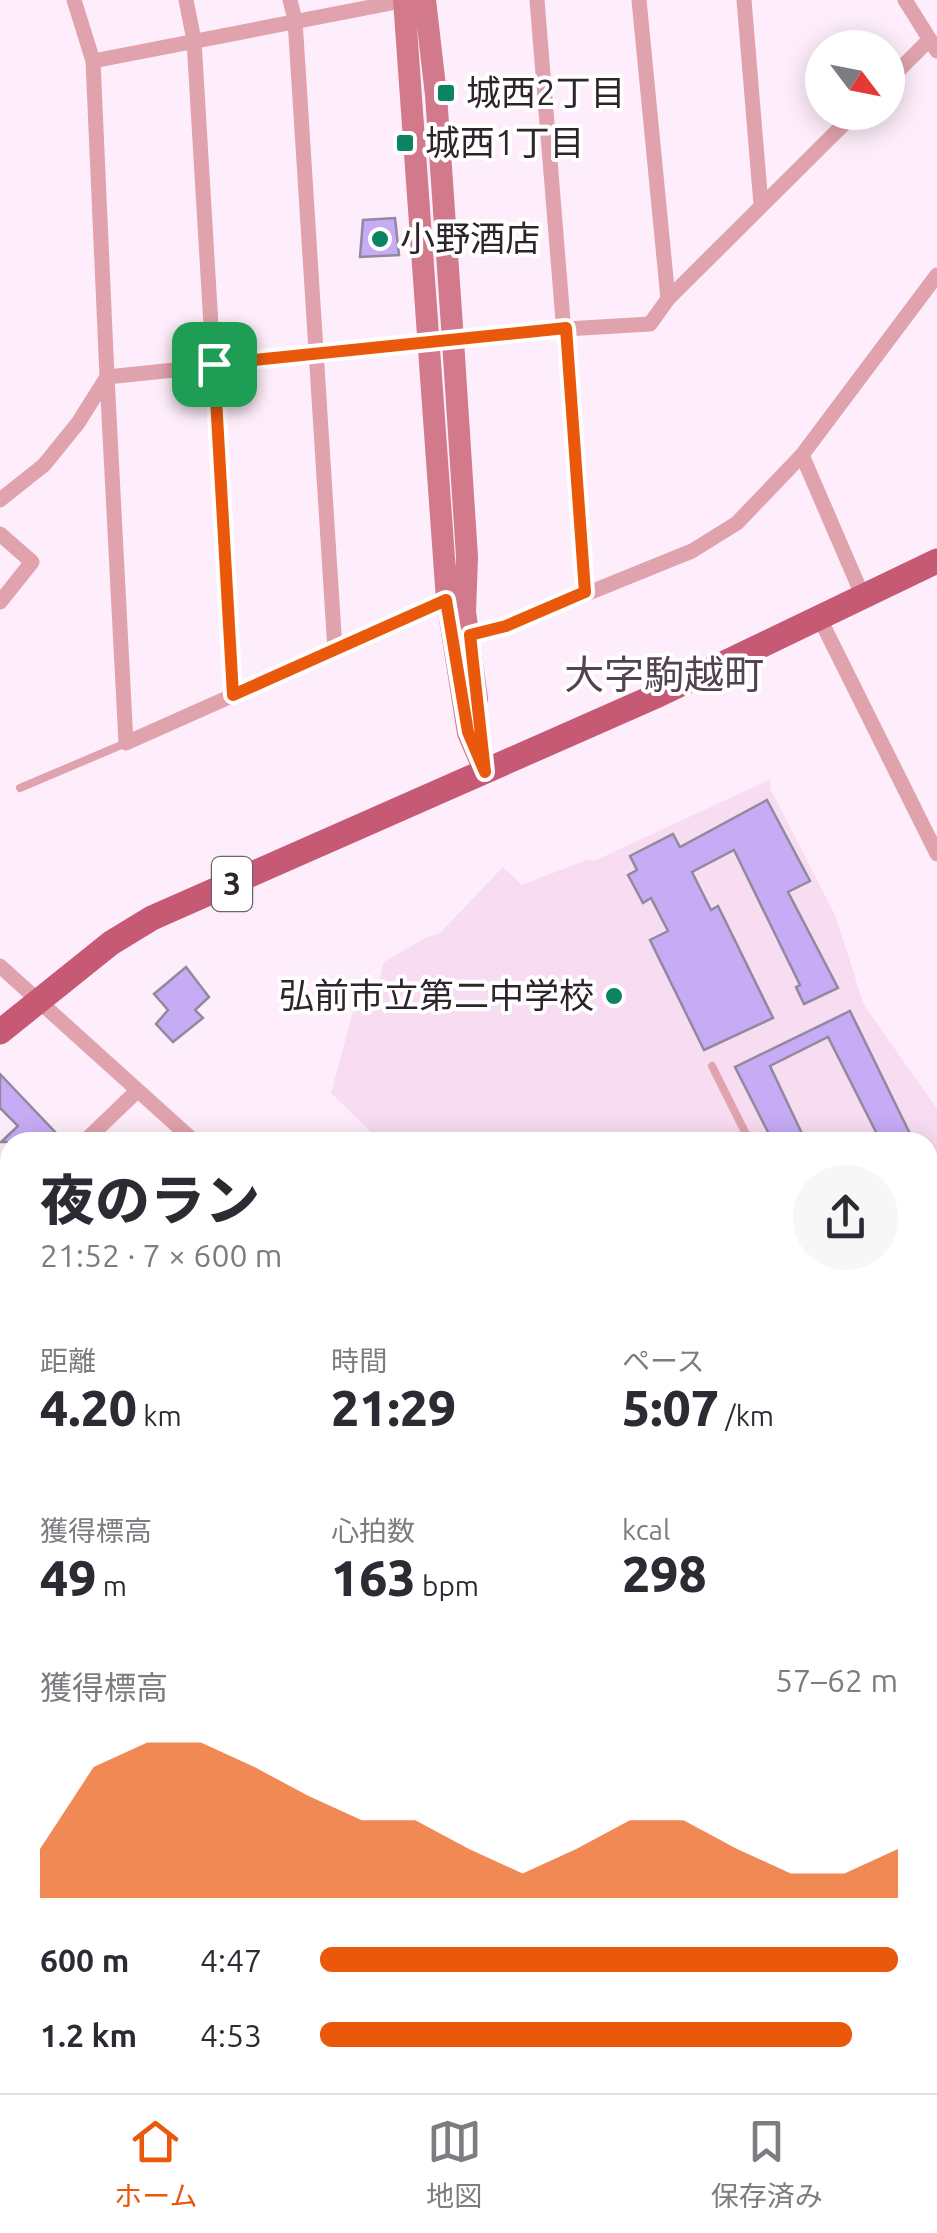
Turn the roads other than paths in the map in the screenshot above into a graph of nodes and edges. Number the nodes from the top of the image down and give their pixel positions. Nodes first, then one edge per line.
1 (74, 0) edge
2 (186, 0) edge
3 (290, 0) edge
4 (405, 0) edge
5 (424, 0) edge
6 (537, 0) edge
7 (639, 0) edge
8 (744, 0) edge
9 (905, 0) edge
10 (295, 20) junction
11 (194, 40) junction
12 (933, 46) edge
13 (93, 60) junction
14 (905, 68) edge
15 (838, 130) edge
16 (761, 206) junction
17 (937, 275) edge
18 (668, 299) junction
19 (566, 328) junction
20 (453, 341) junction
21 (428, 345) junction
22 (314, 357) junction
23 (214, 364) junction
24 (108, 377) junction
25 (802, 455) junction
26 (0, 500) edge
27 (0, 534) edge
28 (937, 561) edge
29 (585, 592) junction
30 (864, 599) junction
31 (446, 600) junction
32 (0, 602) edge
33 (820, 619) junction
34 (470, 635) junction
35 (335, 650) junction
36 (233, 695) junction
37 (126, 743) junction
38 (485, 772) junction
39 (20, 788) dead end
40 (937, 809) edge
41 (918, 818) junction
42 (937, 854) edge
43 (0, 966) edge
44 (38, 1000) junction
45 (0, 1032) edge
46 (712, 1066) dead end
47 (137, 1092) junction
48 (95, 1132) edge
49 (183, 1132) edge
50 (745, 1132) edge

1 - 13 street
2 - 11 street
3 - 10 street
4 - 10 street
4 - 21 street
5 - 20 street
6 - 19 street
7 - 18 street
8 - 16 street
9 - 12 street
10 - 11 street
10 - 22 street
11 - 13 street
11 - 23 street
12 - 14 street
13 - 24 street
15 - 16 street
16 - 18 street
17 - 25 street
18 - 19 street
19 - 20 street
19 - 29 street
20 - 21 street
20 - 34 street
21 - 22 street
21 - 31 street
22 - 23 street
22 - 35 street
23 - 24 street
23 - 36 street
24 - 26 street
24 - 37 street
25 - 29 street
25 - 30 street
27 - 32 street
28 - 30 main road, 3
29 - 34 street
30 - 33 main road, 3
31 - 35 street
31 - 38 street
33 - 38 main road, 3
33 - 41 street
34 - 38 street
35 - 36 street
36 - 37 street
37 - 39 lane
38 - 44 main road, 3
40 - 41 street
41 - 42 street
43 - 44 street
44 - 45 main road, 3
44 - 47 street
46 - 50 lane
47 - 48 street
47 - 49 street

